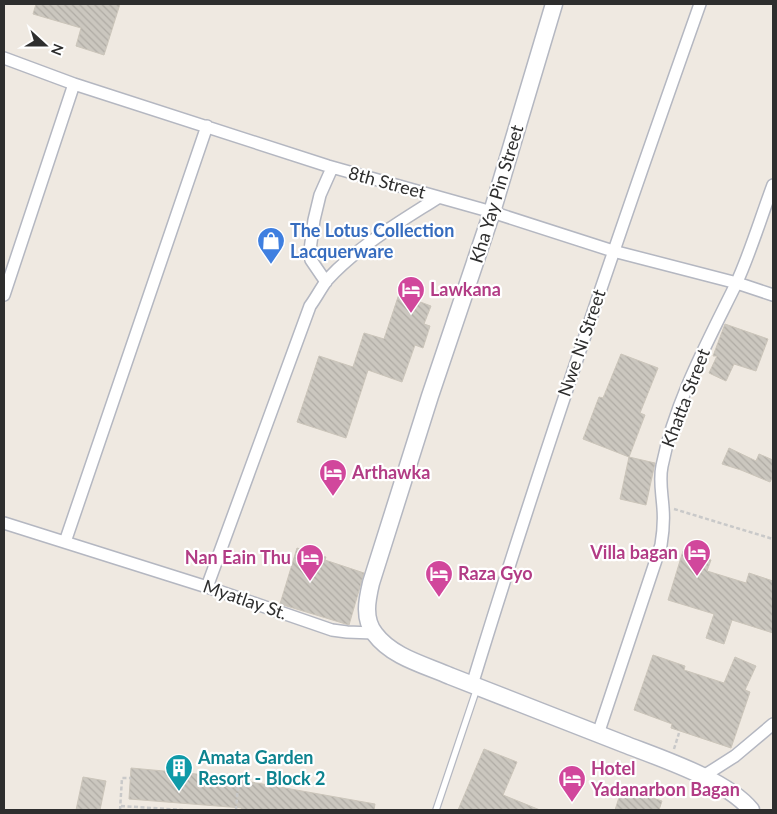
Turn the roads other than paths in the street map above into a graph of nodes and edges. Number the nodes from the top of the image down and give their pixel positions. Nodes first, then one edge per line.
1 (554, 4) edge
2 (700, 4) edge
3 (4, 58) edge
4 (74, 84) junction
5 (207, 126) junction
6 (332, 168) junction
7 (773, 185) edge
8 (439, 197) junction
9 (492, 212) junction
10 (613, 251) junction
11 (326, 282) junction
12 (736, 283) junction
13 (4, 295) edge
14 (773, 295) edge
15 (4, 523) edge
16 (65, 542) junction
17 (207, 587) junction
18 (373, 633) junction
19 (474, 686) junction
20 (773, 724) edge
21 (598, 734) junction
22 (702, 777) junction
23 (436, 810) edge
24 (751, 810) edge

1 - 9 street, Kha Yay Pin Street
2 - 10 street, Nwe Ni Street
3 - 4 street, 8th Street
4 - 5 street, 8th Street
4 - 13 street
5 - 6 street, 8th Street
5 - 16 street
6 - 8 street, 8th Street
6 - 11 street
7 - 12 street, Khatta Street
8 - 9 street, 8th Street
8 - 11 street
9 - 10 street, 8th Street
9 - 18 street, Kha Yay Pin Street
10 - 12 street, 8th Street
10 - 19 street, Nwe Ni Street
11 - 17 street
12 - 14 street, 8th Street
12 - 21 street, Khatta Street
15 - 16 street, Myatlay St.
16 - 17 street, Myatlay St.
17 - 18 street, Myatlay St.
18 - 19 street
19 - 21 street
19 - 23 lane
20 - 22 street
21 - 22 street
22 - 24 street

